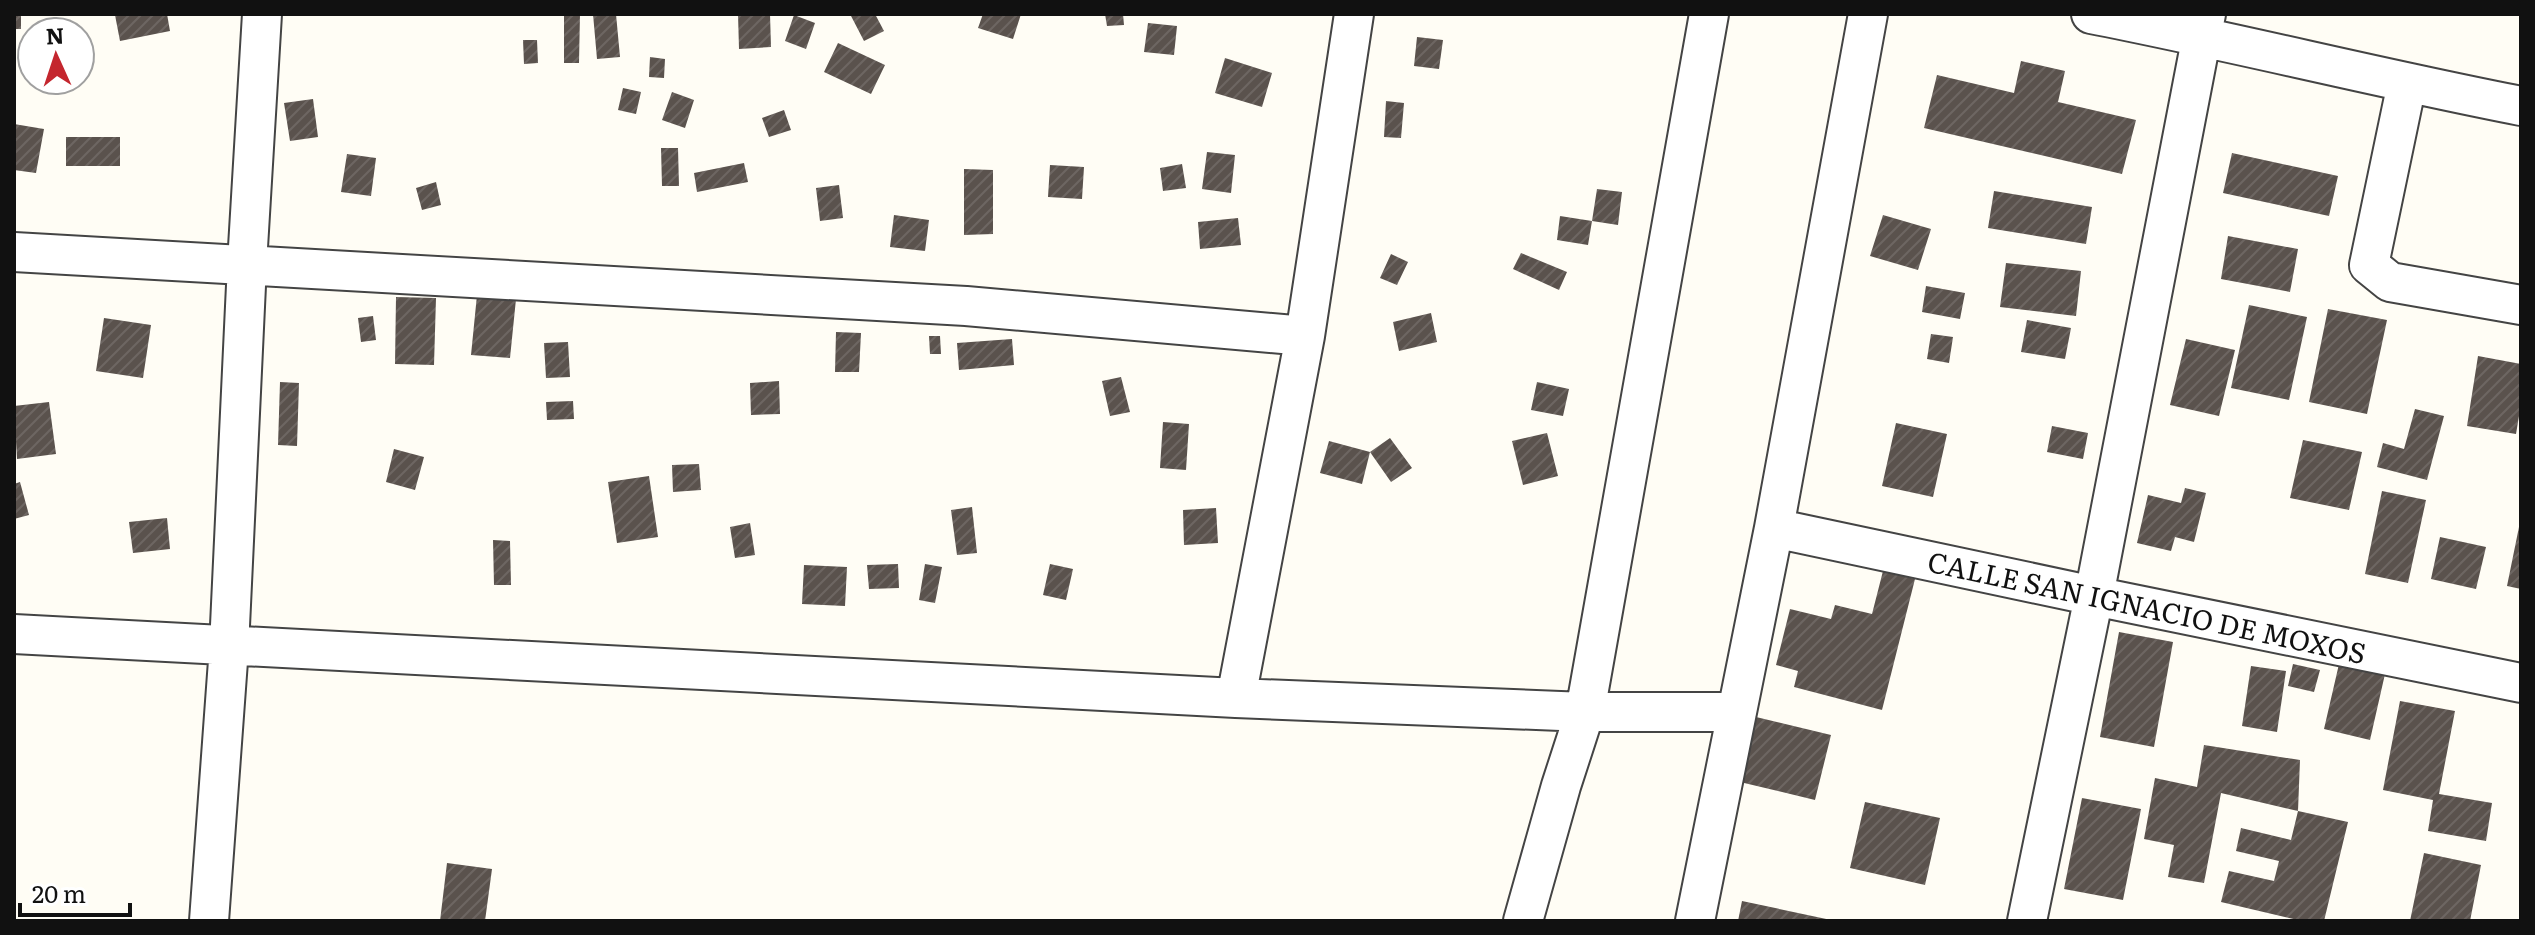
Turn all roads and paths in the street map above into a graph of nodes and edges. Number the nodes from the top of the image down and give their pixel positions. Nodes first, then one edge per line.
1 (262, 14) edge
2 (1354, 14) edge
3 (1709, 14) edge
4 (1868, 14) edge
5 (2091, 14) edge
6 (2204, 25) edge
7 (2407, 83) junction
8 (2521, 106) edge
9 (14, 252) edge
10 (247, 264) junction
11 (2521, 305) edge
12 (1305, 336) junction
13 (1774, 528) junction
14 (2094, 596) junction
15 (14, 634) edge
16 (229, 647) junction
17 (2521, 683) edge
18 (1236, 698) junction
19 (1585, 712) junction
20 (1737, 712) junction
21 (209, 921) edge
22 (1523, 921) edge
23 (1695, 921) edge
24 (2027, 921) edge

1 - 10 street
2 - 12 street
3 - 19 street
4 - 13 street
5 - 6 street
6 - 7 street
6 - 14 street
7 - 8 street
7 - 11 street
9 - 10 street
10 - 12 street
10 - 16 street
12 - 18 street
13 - 14 street, CALLE SAN IGNACIO DE MOXOS
13 - 20 street
14 - 17 street, CALLE SAN IGNACIO DE MOXOS
14 - 24 street
15 - 16 street
16 - 18 street
16 - 21 street
18 - 19 street
19 - 20 street
19 - 22 street
20 - 23 street

